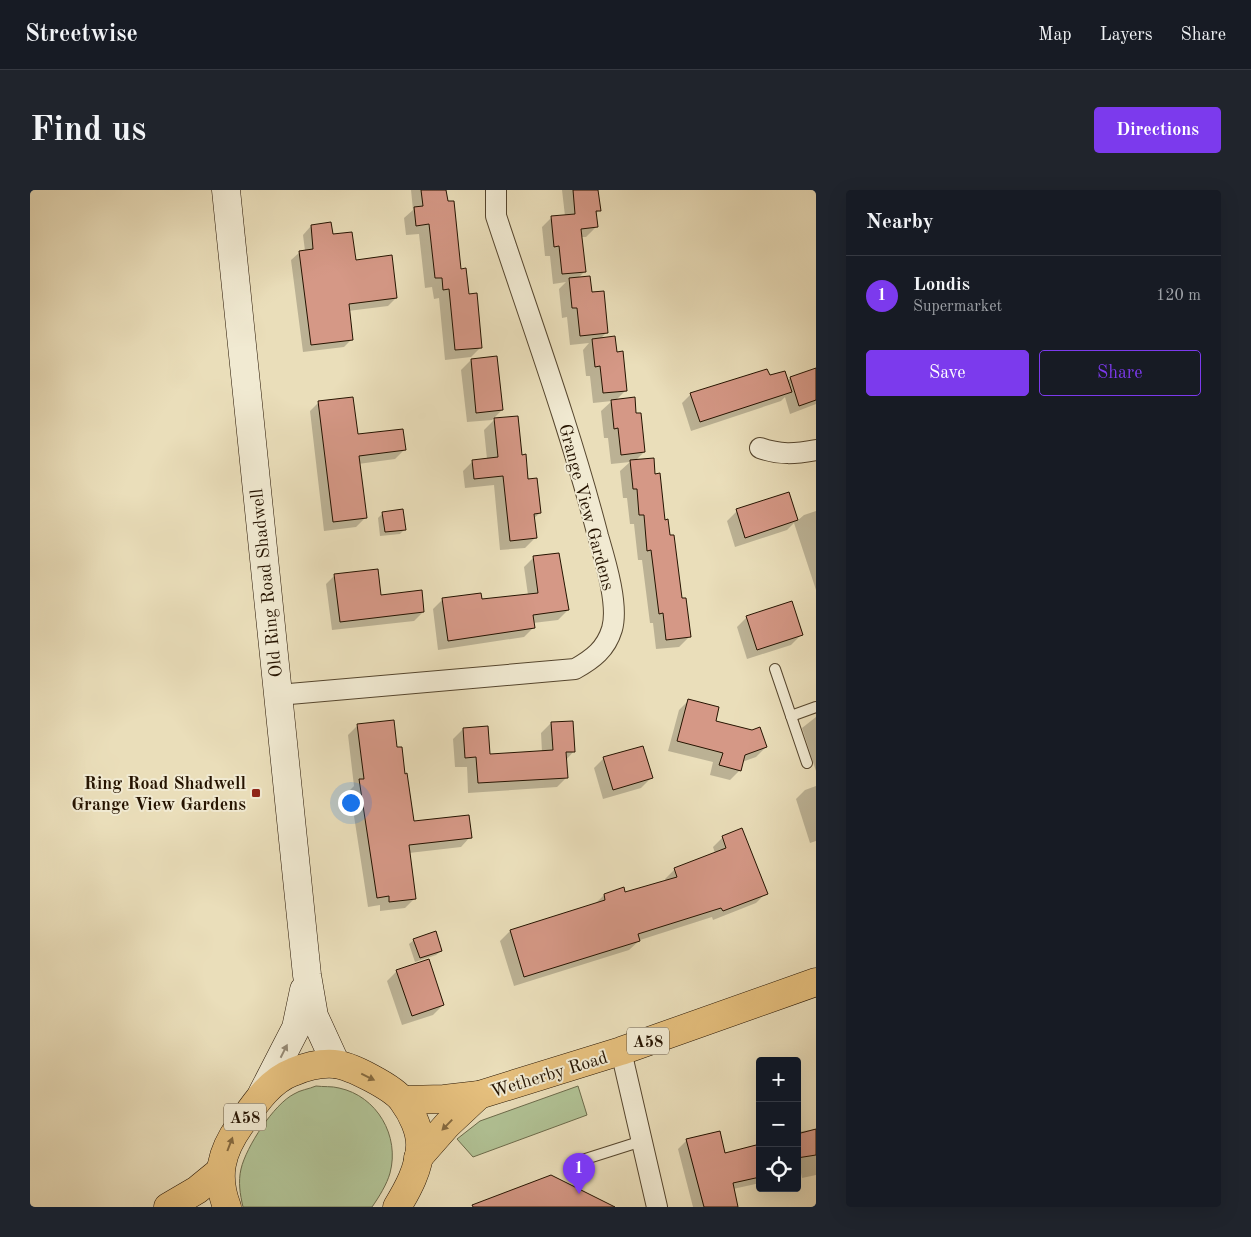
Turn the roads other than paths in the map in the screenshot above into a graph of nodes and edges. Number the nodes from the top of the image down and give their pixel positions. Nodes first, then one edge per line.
1 (226, 190) edge
2 (496, 190) edge
3 (760, 448) dead end
4 (816, 450) edge
5 (775, 668) dead end
6 (278, 695) junction
7 (816, 707) edge
8 (791, 716) junction
9 (806, 764) dead end
10 (308, 975) junction
11 (816, 982) edge
12 (621, 1051) junction
13 (336, 1064) junction
14 (262, 1094) junction
15 (479, 1095) junction
16 (403, 1100) junction
17 (642, 1141) junction
18 (418, 1158) junction
19 (576, 1162) dead end
20 (219, 1172) junction
21 (168, 1207) edge
22 (227, 1207) edge
23 (397, 1207) edge
24 (657, 1207) edge

1 - 6 main road, Old Ring Road Shadwell
2 - 6 street, Grange View Gardens
3 - 4 street
5 - 8 lane
6 - 10 main road, Old Ring Road Shadwell
7 - 8 lane
8 - 9 lane
10 - 13 main road, Old Ring Road Shadwell
14 -> 10 main road, Old Ring Road Shadwell
11 - 12 main road, Wetherby Road / A58
12 - 15 main road, Wetherby Road / A58
12 - 17 street
13 - 14 main road, A58
13 -> 16 main road, A58
20 -> 14 main road, A58
15 - 16 main road, A58
15 -> 18 main road, A58
16 - 18 main road, A58
17 - 19 lane
17 - 24 street
18 - 23 main road, A58
20 - 21 main road
20 - 22 main road

